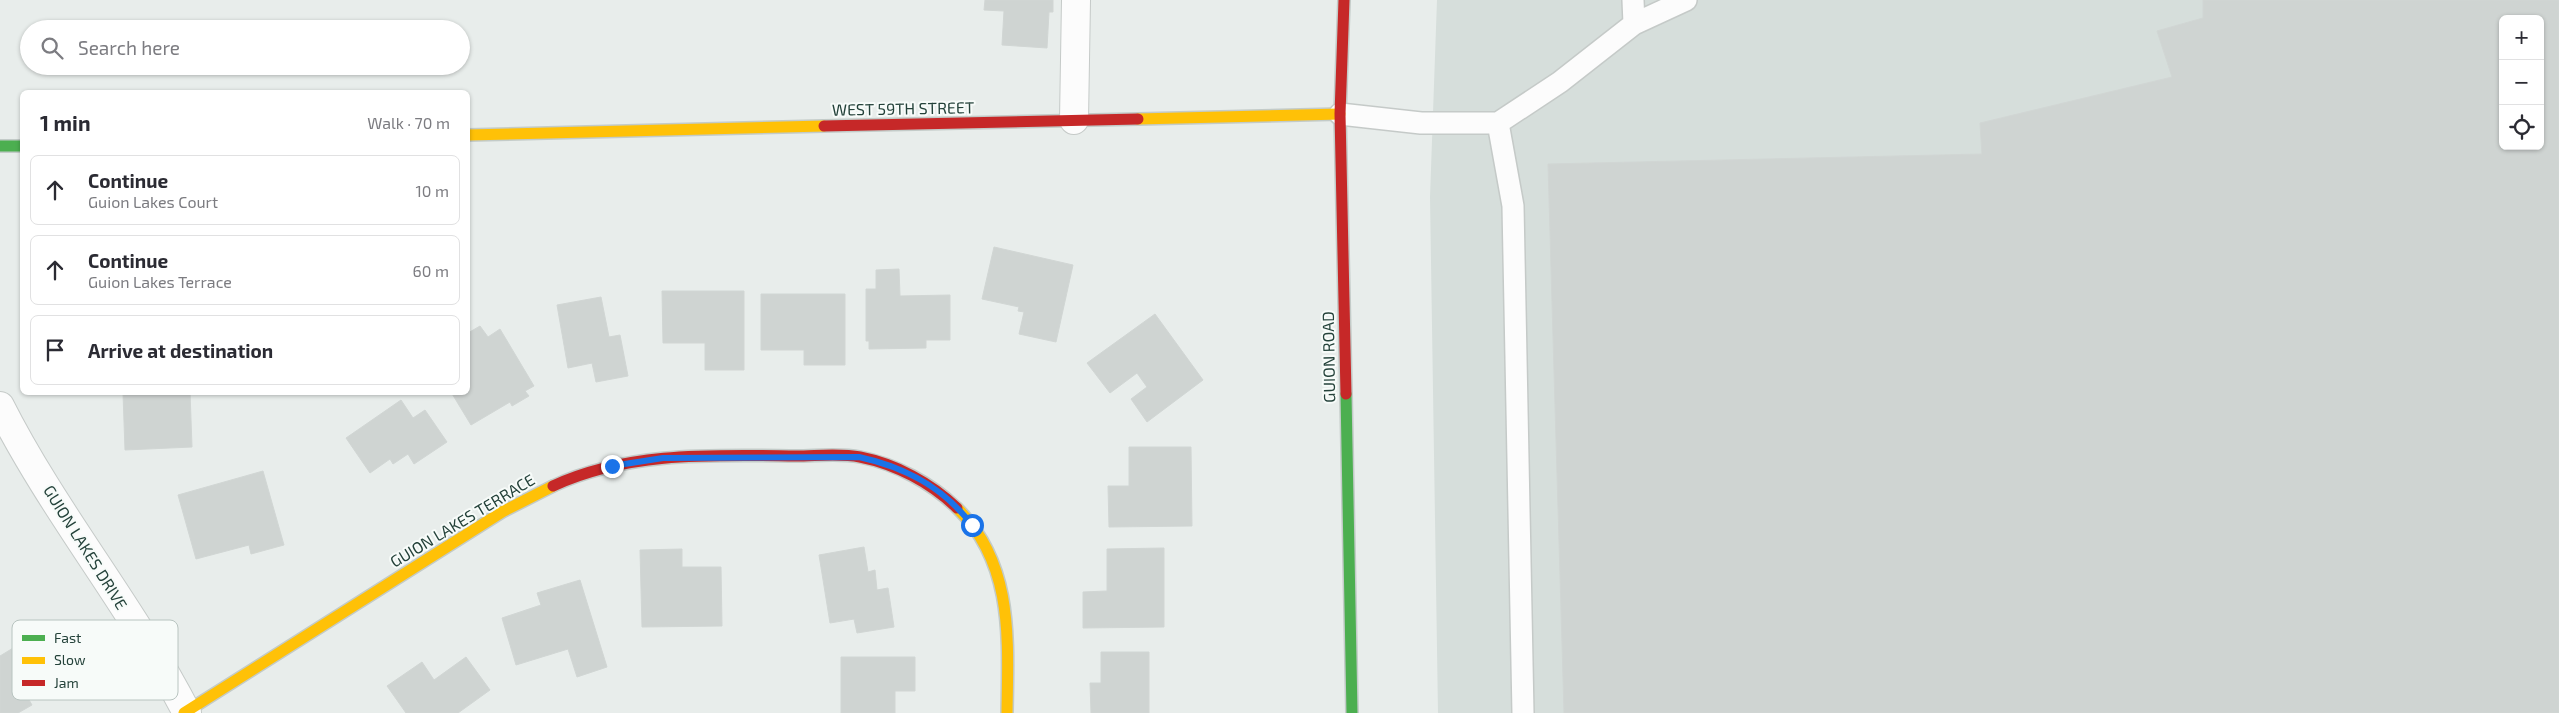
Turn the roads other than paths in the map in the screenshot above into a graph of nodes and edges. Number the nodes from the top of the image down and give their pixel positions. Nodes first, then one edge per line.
1 (1076, 0) edge
2 (1344, 0) edge
3 (1633, 0) edge
4 (1686, 0) edge
5 (1634, 24) junction
6 (1340, 114) junction
7 (1074, 120) junction
8 (1498, 124) junction
9 (470, 135) edge
10 (0, 146) edge
11 (20, 146) edge
12 (0, 406) edge
13 (132, 620) edge
14 (178, 698) edge
15 (186, 712) edge
16 (1007, 713) edge
17 (1352, 713) edge
18 (1523, 713) edge

1 - 7 street
2 - 6 street, GUION ROAD
3 - 5 lane
4 - 5 lane
5 - 8 lane
6 - 7 street, WEST 59TH STREET
6 - 8 lane
6 - 17 street, GUION ROAD
7 - 9 street, WEST 59TH STREET
8 - 18 lane
10 - 11 street
12 - 13 street, GUION LAKES DRIVE
14 - 15 street, GUION LAKES DRIVE
15 - 16 street, GUION LAKES TERRACE

